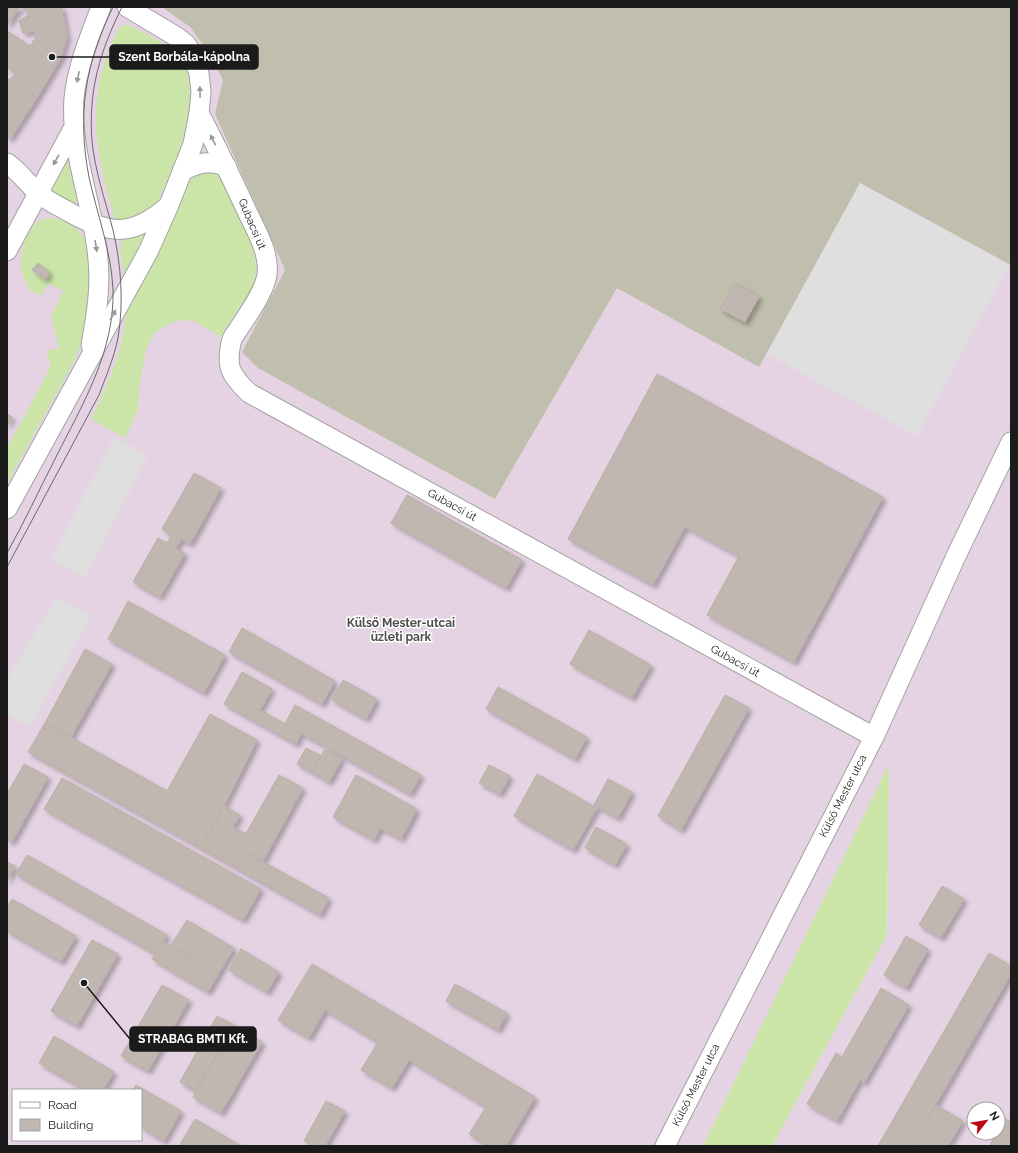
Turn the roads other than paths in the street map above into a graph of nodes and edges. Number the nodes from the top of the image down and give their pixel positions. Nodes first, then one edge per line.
1 (101, 7) edge
2 (133, 9) edge
3 (199, 113) junction
4 (74, 127) junction
5 (10, 165) edge
6 (227, 167) junction
7 (182, 171) junction
8 (38, 193) junction
9 (169, 205) junction
10 (92, 224) junction
11 (7, 251) edge
12 (87, 362) junction
13 (1011, 442) edge
14 (7, 509) edge
15 (874, 737) junction
16 (665, 1146) edge

1 -> 4 street
3 -> 2 street
6 -> 3 street, Gubacsi út
3 - 7 street
4 -> 8 street
4 - 10 street
5 - 8 street
6 - 7 street
6 - 15 street, Gubacsi út
7 - 9 street
8 - 10 street
8 - 11 street
9 - 10 street
12 -> 9 street
10 -> 12 street
12 - 14 street
13 - 15 street, Külső Mester utca
15 - 16 street, Külső Mester utca

